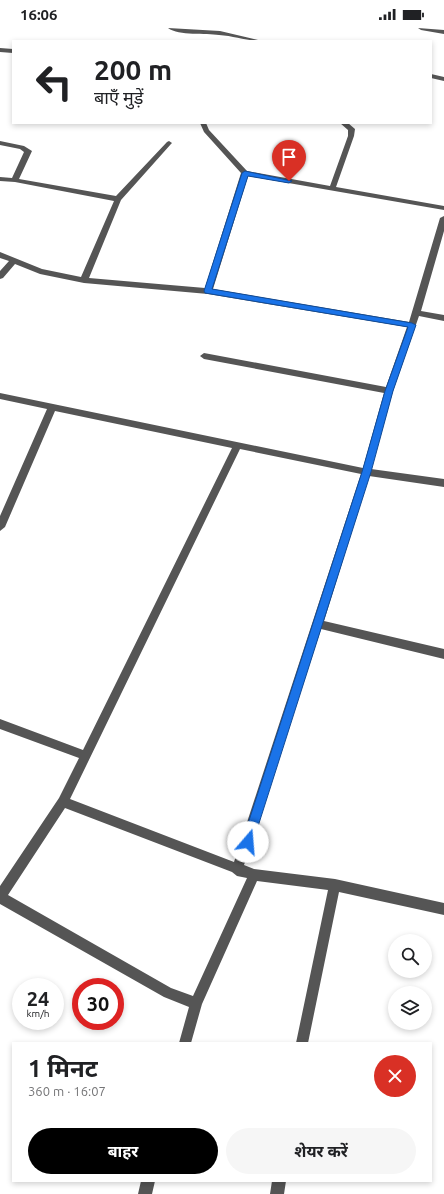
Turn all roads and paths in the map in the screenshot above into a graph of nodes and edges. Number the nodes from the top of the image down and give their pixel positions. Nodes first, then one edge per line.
1 (171, 28) edge
2 (420, 28) edge
3 (222, 31) edge
4 (194, 32) junction
5 (444, 32) edge
6 (192, 40) edge
7 (255, 40) edge
8 (0, 50) edge
9 (12, 51) edge
10 (432, 76) edge
11 (444, 79) edge
12 (203, 124) edge
13 (344, 124) edge
14 (169, 142) dead end
15 (0, 143) edge
16 (245, 173) junction
17 (0, 179) edge
18 (15, 180) junction
19 (332, 190) junction
20 (118, 200) junction
21 (444, 208) edge
22 (444, 218) edge
23 (439, 251) edge
24 (0, 255) edge
25 (14, 260) junction
26 (0, 276) edge
27 (84, 280) junction
28 (208, 291) junction
29 (416, 313) junction
30 (444, 318) edge
31 (412, 325) junction
32 (204, 356) dead end
33 (389, 391) junction
34 (0, 396) edge
35 (52, 407) junction
36 (238, 445) junction
37 (366, 472) junction
38 (444, 483) edge
39 (0, 527) edge
40 (318, 624) junction
41 (444, 654) edge
42 (0, 724) edge
43 (86, 756) junction
44 (63, 802) junction
45 (237, 870) junction
46 (254, 875) junction
47 (334, 885) junction
48 (0, 896) edge
49 (444, 909) edge
50 (196, 1003) junction
51 (185, 1042) edge
52 (302, 1042) edge
53 (148, 1182) edge
54 (279, 1182) edge
55 (145, 1194) edge
56 (277, 1194) edge

1 - 4 street
2 - 5 street
3 - 4 street
3 - 7 street
4 - 6 street
8 - 9 street
10 - 11 street
12 - 16 street
13 - 19 street
14 - 20 street
15 - 18 street
16 - 19 street
16 - 28 street
17 - 18 street
18 - 20 street
19 - 21 street
20 - 27 street
22 - 23 street
23 - 29 street
24 - 25 street
25 - 26 street
25 - 27 street
27 - 28 street
28 - 31 street
29 - 30 street
29 - 31 street
31 - 33 street
32 - 33 street
33 - 37 street
34 - 35 street
35 - 36 street
35 - 39 street
36 - 37 street
36 - 43 street
37 - 38 street
37 - 40 street
40 - 41 street
40 - 45 street
42 - 43 street
43 - 44 street
44 - 45 street
44 - 48 street
45 - 46 street
46 - 47 street
46 - 50 street
47 - 49 street
47 - 52 street
48 - 50 street
50 - 51 street
53 - 55 street
54 - 56 street

